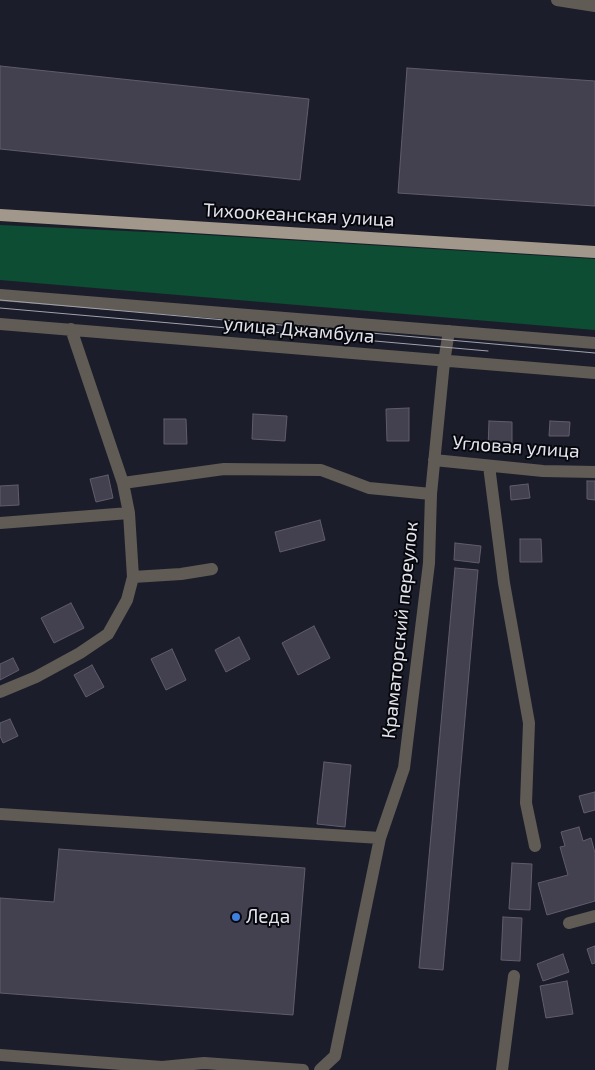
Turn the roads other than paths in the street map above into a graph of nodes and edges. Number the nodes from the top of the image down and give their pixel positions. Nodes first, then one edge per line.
1 (557, 0) edge
2 (595, 6) edge
3 (0, 215) edge
4 (595, 252) edge
5 (0, 295) edge
6 (0, 324) edge
7 (71, 330) junction
8 (448, 331) junction
9 (595, 343) edge
10 (444, 362) junction
11 (595, 373) edge
12 (434, 460) junction
13 (489, 466) junction
14 (595, 472) edge
15 (123, 483) junction
16 (431, 494) junction
17 (129, 513) junction
18 (0, 523) edge
19 (212, 569) dead end
20 (133, 577) junction
21 (0, 692) edge
22 (0, 814) edge
23 (380, 838) junction
24 (535, 846) dead end
25 (595, 916) edge
26 (569, 923) dead end
27 (514, 976) dead end
28 (0, 1055) edge
29 (302, 1070) edge
30 (320, 1070) edge
31 (502, 1070) edge

1 - 2 street
3 - 4 main road, Тихоокеанская улица
5 - 8 street, улица Джамбула
6 - 7 street, улица Джамбула
7 - 10 street, улица Джамбула
7 - 15 street
8 - 9 street, улица Джамбула
8 - 10 street, Краматорский переулок
10 - 11 street, улица Джамбула
10 - 12 street, Краматорский переулок
12 - 13 street, Угловая улица
12 - 16 street, Краматорский переулок
13 - 14 street, Угловая улица
13 - 24 street
15 - 16 street
15 - 17 street
16 - 23 street, Краматорский переулок
17 - 18 street
17 - 20 street
19 - 20 street
20 - 21 street
22 - 23 street
23 - 30 street, Краматорский переулок
25 - 26 street
27 - 31 street
28 - 29 street

